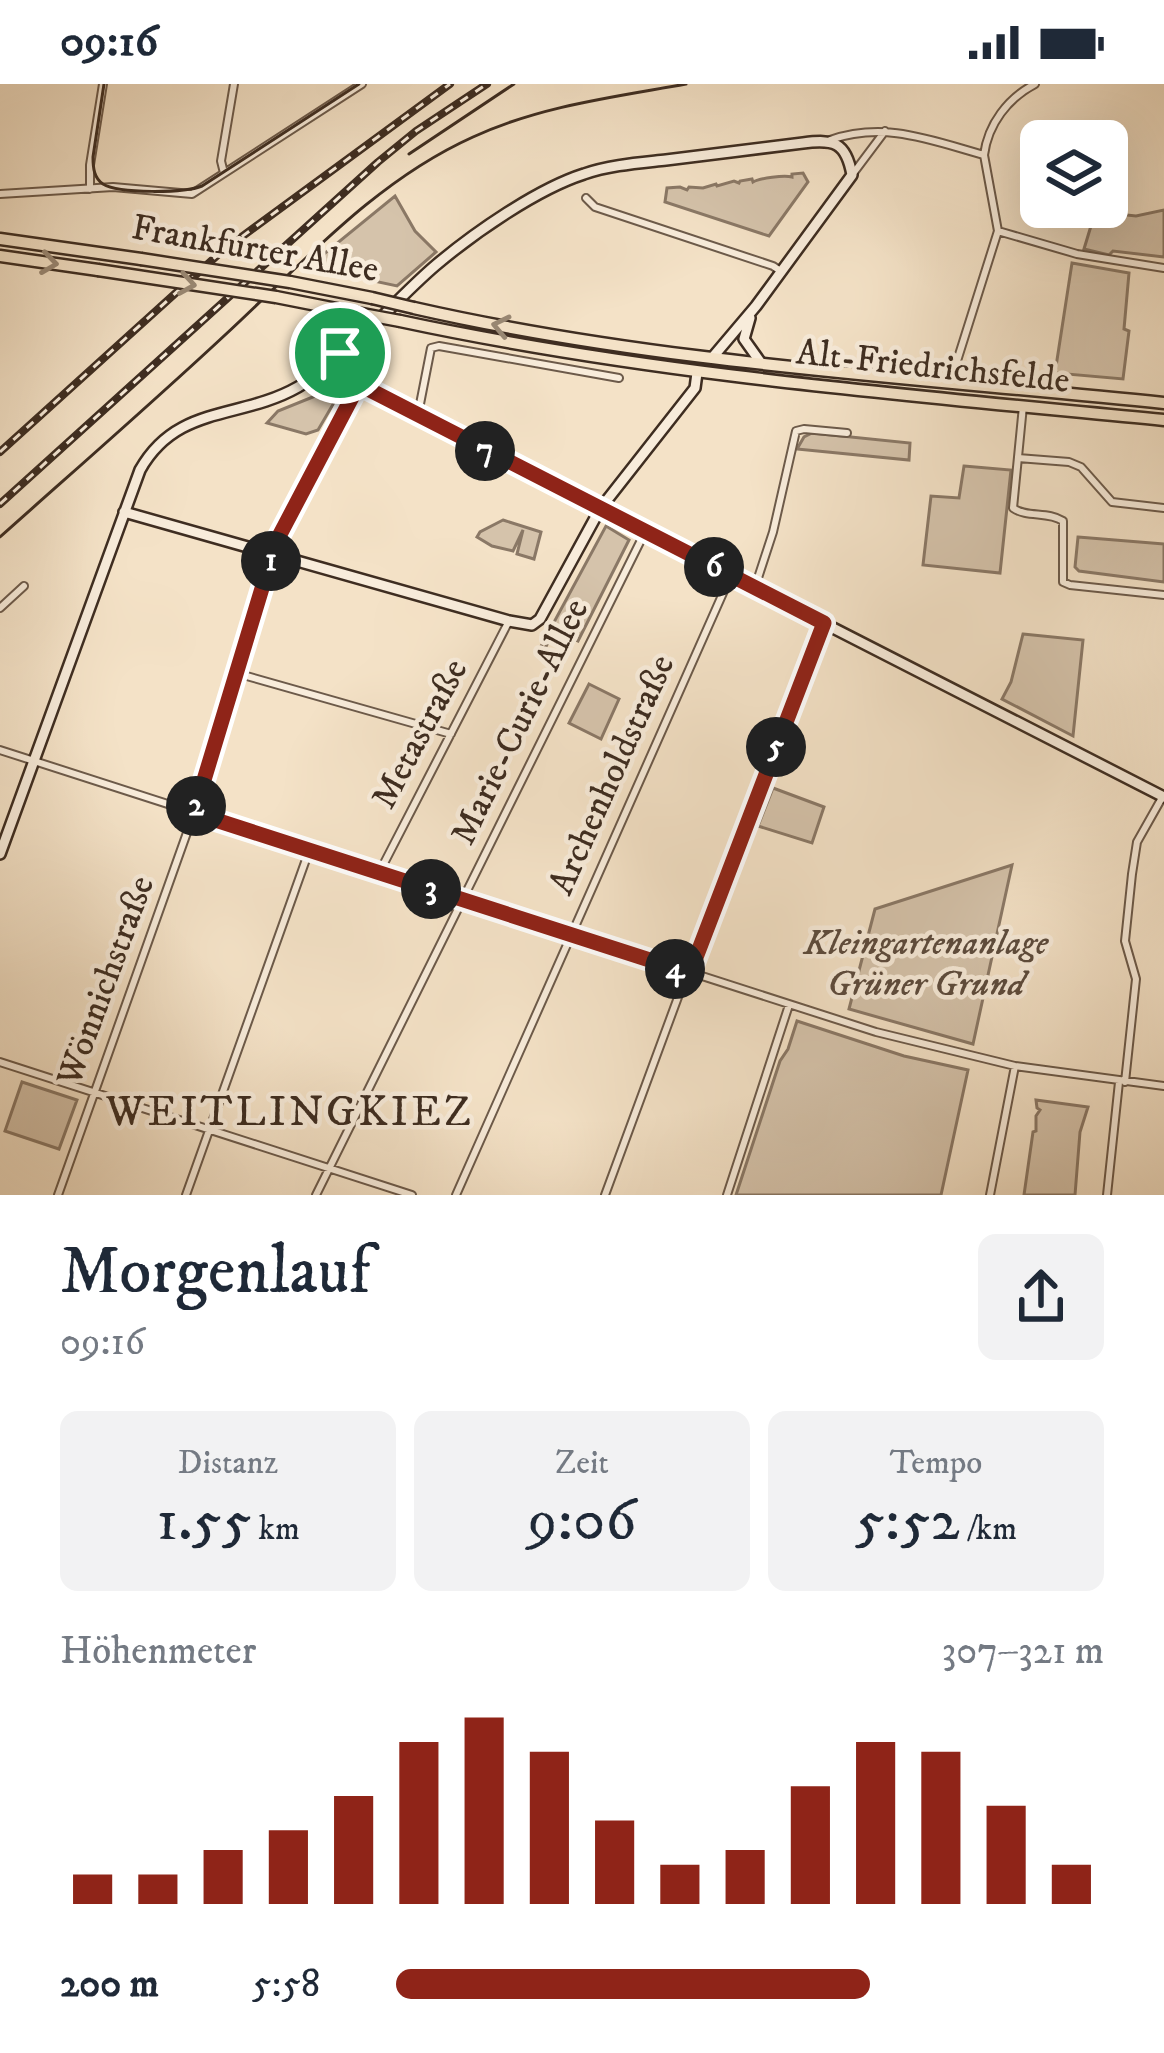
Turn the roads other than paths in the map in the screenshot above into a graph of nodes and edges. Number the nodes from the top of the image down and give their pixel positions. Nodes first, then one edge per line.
1 (103, 84) edge
2 (234, 84) edge
3 (362, 84) edge
4 (1035, 84) edge
5 (886, 130) junction
6 (830, 140) junction
7 (984, 155) junction
8 (224, 173) junction
9 (853, 175) junction
10 (90, 189) junction
11 (0, 194) edge
12 (586, 198) dead end
13 (998, 230) junction
14 (0, 239) edge
15 (0, 256) edge
16 (1164, 268) edge
17 (782, 272) junction
18 (752, 313) junction
19 (352, 343) junction
20 (712, 358) junction
21 (761, 363) junction
22 (325, 368) junction
23 (697, 373) junction
24 (619, 378) dead end
25 (955, 382) junction
26 (359, 384) junction
27 (368, 389) junction
28 (1164, 403) edge
29 (1023, 406) junction
30 (416, 414) junction
31 (1164, 420) edge
32 (847, 433) dead end
33 (1018, 458) junction
34 (600, 508) junction
35 (1164, 508) edge
36 (124, 512) junction
37 (645, 532) junction
38 (273, 554) junction
39 (731, 575) junction
40 (25, 586) dead end
41 (755, 587) junction
42 (1164, 595) edge
43 (0, 608) edge
44 (509, 621) junction
45 (824, 623) junction
46 (236, 673) junction
47 (451, 734) junction
48 (0, 750) edge
49 (33, 761) junction
50 (1163, 797) edge
51 (194, 813) junction
52 (309, 850) junction
53 (0, 854) edge
54 (379, 873) junction
55 (463, 900) junction
56 (571, 934) junction
57 (690, 973) junction
58 (790, 1003) junction
59 (0, 1062) edge
60 (1015, 1066) junction
61 (1122, 1082) junction
62 (1164, 1086) edge
63 (95, 1094) junction
64 (209, 1130) junction
65 (329, 1169) junction
66 (58, 1195) edge
67 (186, 1195) edge
68 (316, 1195) edge
69 (412, 1195) edge
70 (456, 1195) edge
71 (605, 1195) edge
72 (727, 1195) edge
73 (990, 1195) edge
74 (1107, 1195) edge

1 - 10 street
2 - 8 street
3 - 8 street, Frankfurter Allee
4 - 7 street
5 - 6 street
5 - 7 street
5 - 9 street
6 - 9 street
6 - 19 street
7 - 13 street
8 - 10 street, Frankfurter Allee
9 - 17 street
10 - 11 street, Frankfurter Allee
12 - 17 street
13 - 16 street
13 - 25 street
20 -> 14 main road, Frankfurter Allee, bridge
15 -> 23 main road, Frankfurter Allee, bridge
17 - 18 street
18 - 20 street
18 - 21 street
19 - 22 street
19 - 27 street
20 - 21 main road, Alt-Friedrichsfelde
21 - 25 main road, Alt-Friedrichsfelde
22 - 26 street
22 - 36 street
23 - 29 main road, Alt-Friedrichsfelde
23 - 34 street
24 - 30 street
25 - 28 main road, Alt-Friedrichsfelde
26 - 27 street
26 - 38 street, Wönnichstraße
27 - 30 street
29 - 31 main road, Alt-Friedrichsfelde
29 - 33 street
30 - 34 street
32 - 41 street
33 - 35 street
33 - 42 street
34 - 37 street
34 - 44 street
36 - 38 street
36 - 49 street
37 - 39 street
37 - 55 street, Marie-Curie-Allee
38 - 44 street
38 - 46 street, Wönnichstraße
39 - 41 street
39 - 56 street, Archenholdstraße
40 - 43 street
41 - 45 street
44 - 47 street, Metastraße
45 - 50 street
45 - 57 street
46 - 47 street
46 - 51 street, Wönnichstraße
47 - 54 street, Metastraße
48 - 49 street
49 - 51 street
49 - 53 street
50 - 61 street
51 - 52 street
51 - 63 street, Wönnichstraße
52 - 54 street
52 - 64 street
54 - 55 street
55 - 56 street
55 - 65 street, Marie-Curie-Allee
56 - 57 street
56 - 70 street, Archenholdstraße
57 - 58 street
57 - 71 street
58 - 60 street
58 - 72 street
59 - 63 street
60 - 61 street
60 - 73 street
61 - 62 street
61 - 74 street
63 - 64 street
63 - 66 street, Wönnichstraße
64 - 65 street
64 - 67 street
65 - 68 street, Marie-Curie-Allee
65 - 69 street

